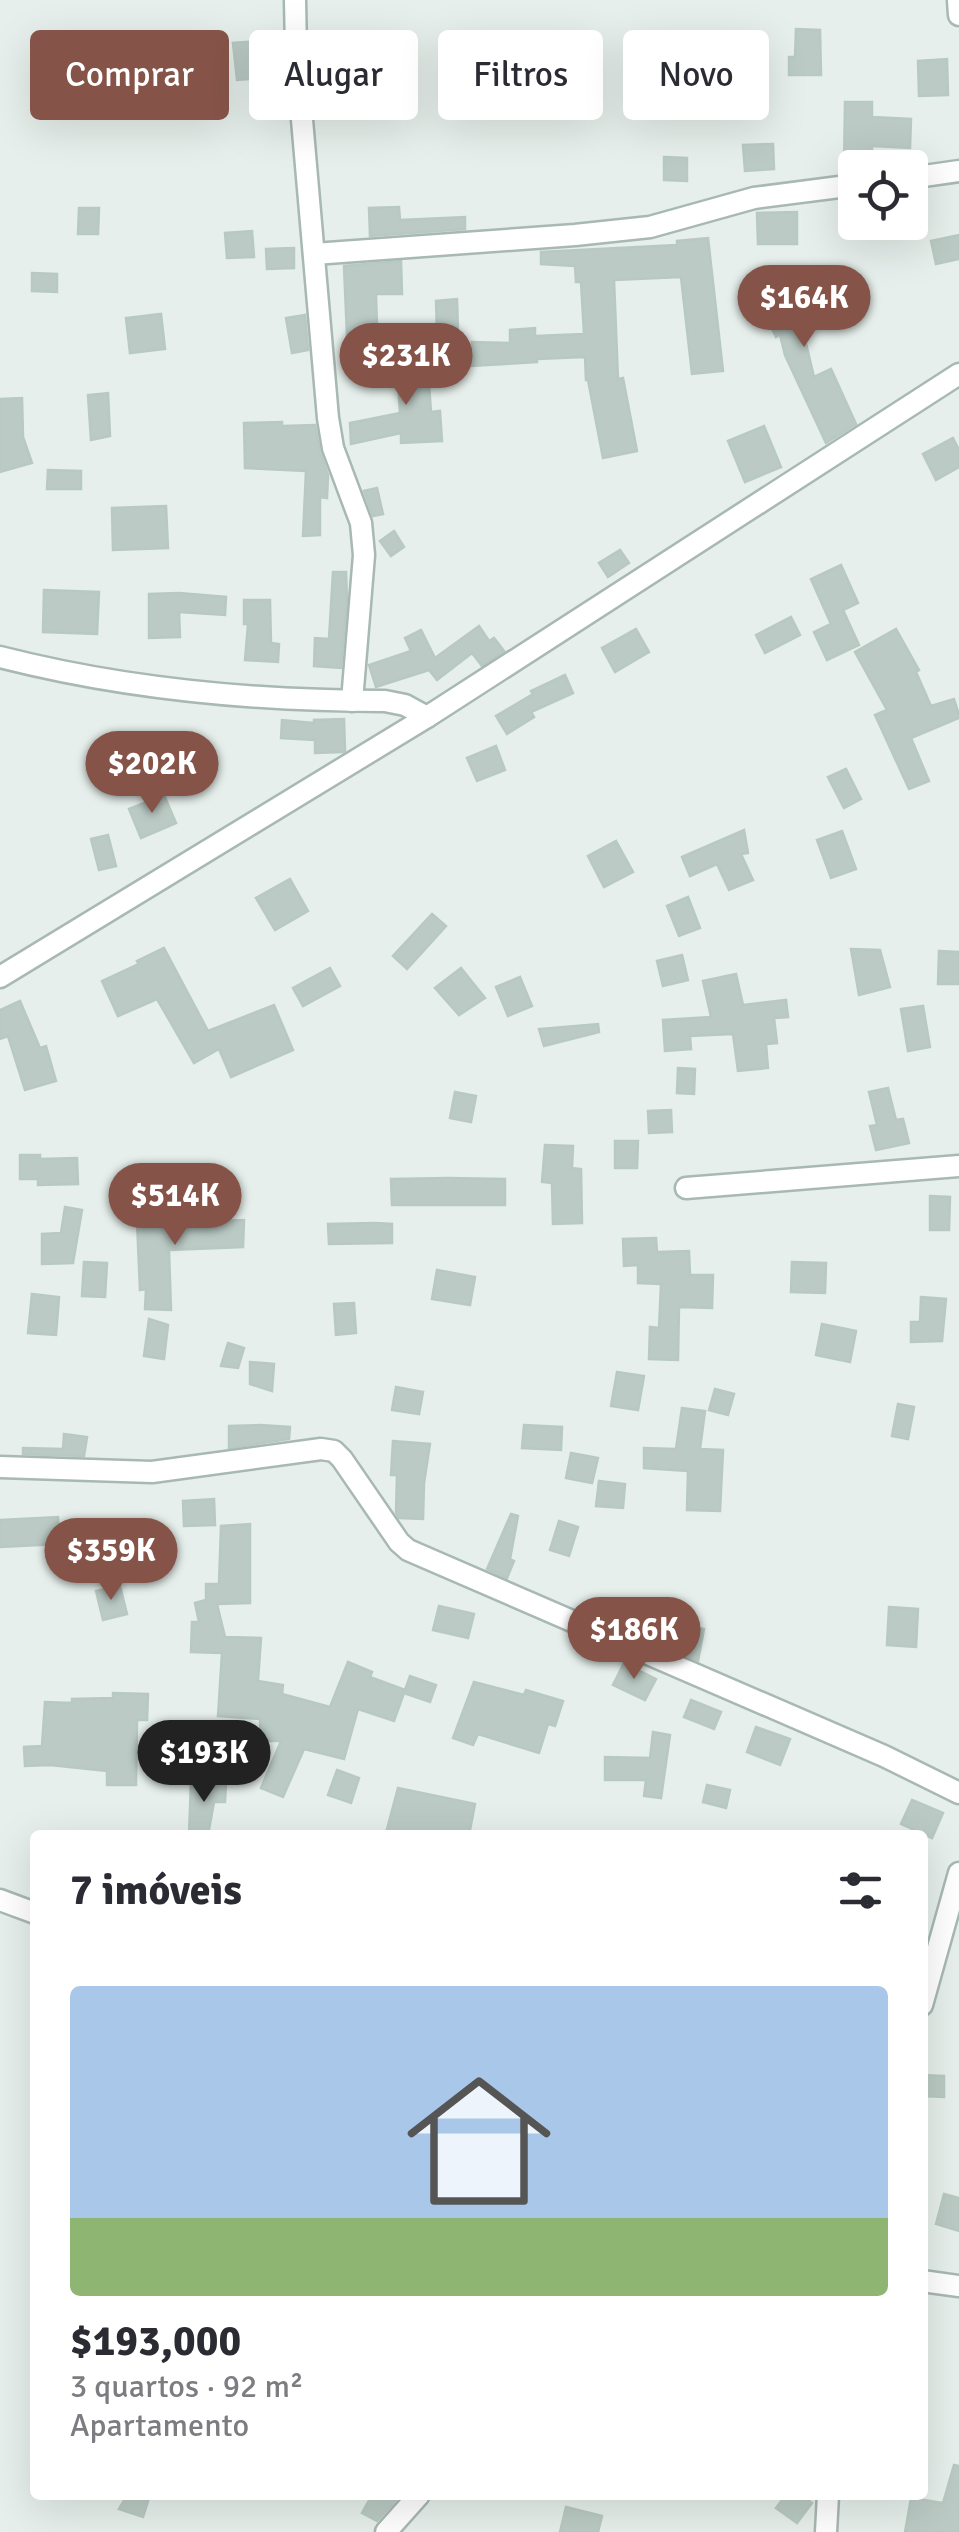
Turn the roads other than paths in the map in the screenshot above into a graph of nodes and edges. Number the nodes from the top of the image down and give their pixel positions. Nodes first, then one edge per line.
1 (295, 0) edge
2 (958, 0) edge
3 (959, 15) edge
4 (959, 171) edge
5 (928, 175) edge
6 (838, 187) edge
7 (314, 254) junction
8 (959, 374) edge
9 (0, 657) edge
10 (352, 701) junction
11 (427, 717) junction
12 (0, 977) edge
13 (959, 1166) edge
14 (686, 1188) dead end
15 (0, 1467) edge
16 (959, 1793) edge
17 (959, 1874) edge
18 (0, 1900) edge
19 (30, 1912) edge
20 (928, 1984) edge
21 (928, 2282) edge
22 (959, 2286) edge
23 (415, 2500) edge
24 (828, 2500) edge
25 (386, 2532) edge
26 (826, 2532) edge

1 - 7 street
2 - 3 street
4 - 5 street
6 - 7 street
7 - 10 street
8 - 11 street
9 - 10 street
10 - 11 street
11 - 12 street
13 - 14 street
15 - 16 street
17 - 20 street
18 - 19 street
21 - 22 street
23 - 25 street
24 - 26 street

